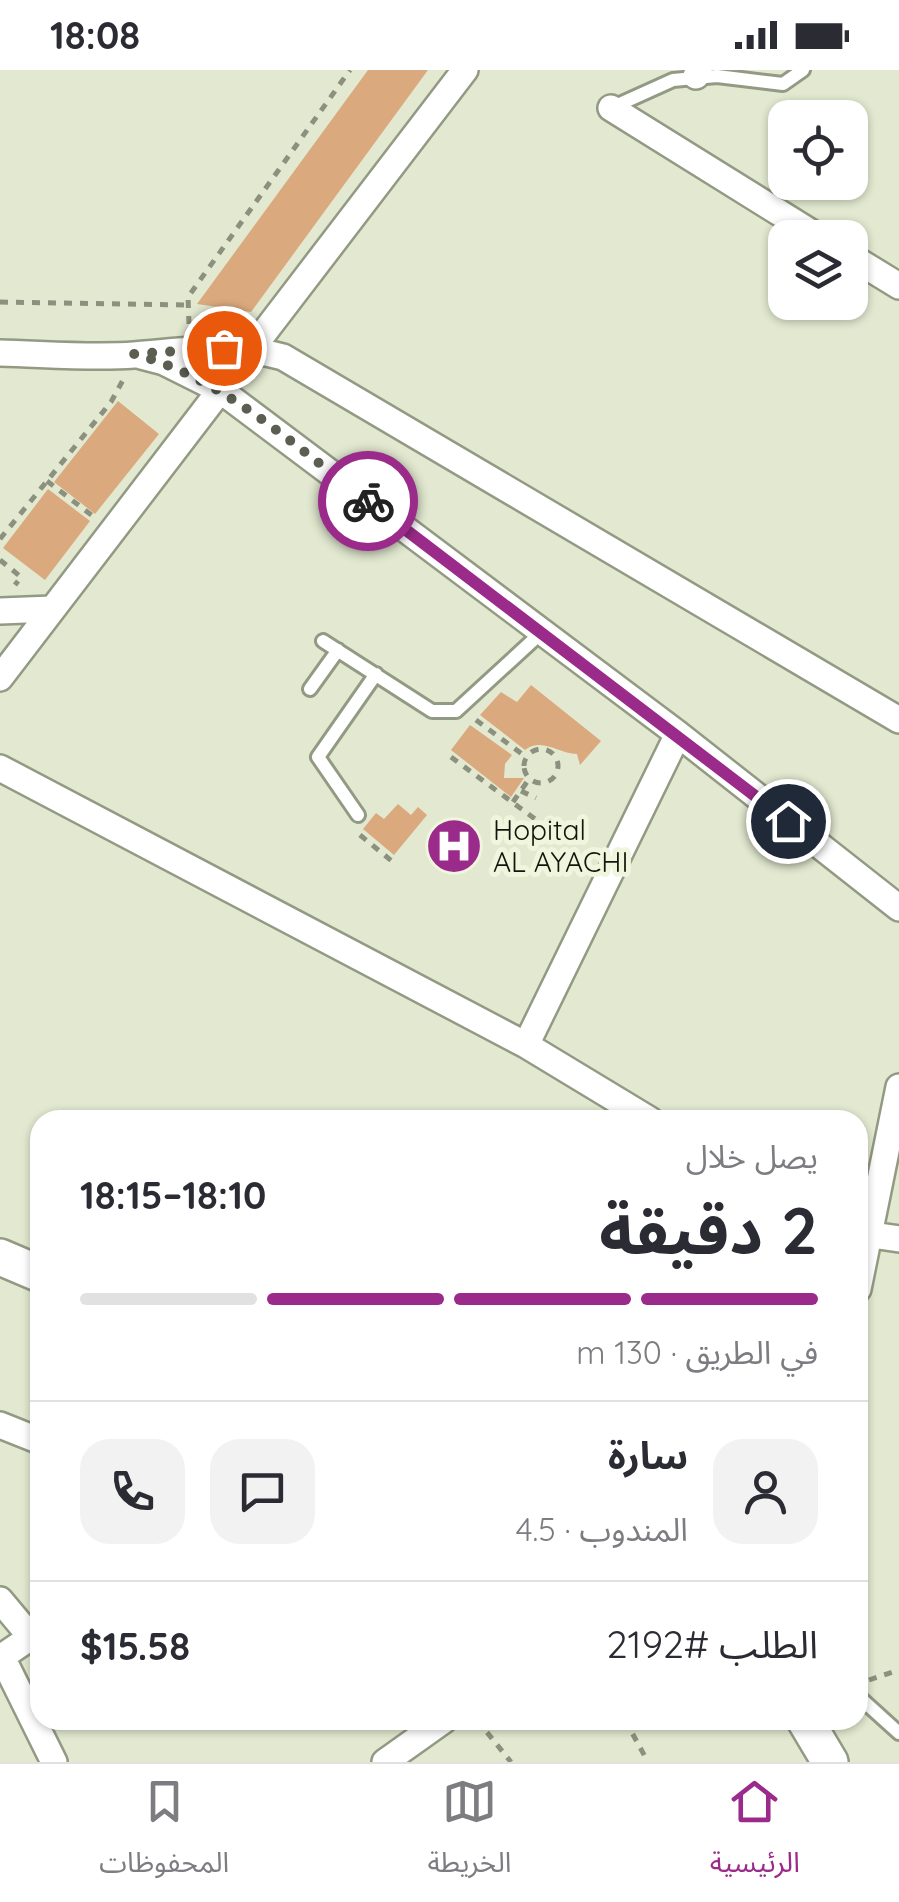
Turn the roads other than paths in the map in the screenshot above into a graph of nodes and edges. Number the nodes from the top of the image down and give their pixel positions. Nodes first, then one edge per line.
1 (465, 70) edge
2 (803, 70) edge
3 (697, 73) edge
4 (611, 108) joint
5 (791, 220) edge
6 (868, 267) edge
7 (899, 286) edge
8 (252, 348) junction
9 (0, 353) edge
10 (134, 354) junction
11 (220, 390) junction
12 (5, 601) edge
13 (52, 609) junction
14 (542, 632) junction
15 (323, 641) dead end
16 (338, 650) junction
17 (376, 674) junction
18 (0, 678) edge
19 (310, 689) dead end
20 (899, 720) edge
21 (678, 734) junction
22 (0, 768) edge
23 (361, 818) road end
24 (899, 908) edge
25 (526, 1045) junction
26 (899, 1087) edge
27 (633, 1110) edge
28 (868, 1214) edge
29 (868, 1236) edge
30 (899, 1239) edge
31 (0, 1257) edge
32 (30, 1270) edge
33 (0, 1425) edge
34 (30, 1437) edge
35 (0, 1600) edge
36 (30, 1629) edge
37 (30, 1638) edge
38 (1, 1658) edge
39 (868, 1705) edge
40 (30, 1715) edge
41 (38, 1730) edge
42 (430, 1730) edge
43 (813, 1730) edge
44 (899, 1733) edge
45 (54, 1762) edge
46 (385, 1762) edge
47 (830, 1762) edge

1 - 8 street
2 - 3 lane
3 - 4 lane
4 - 5 street
6 - 7 street
8 - 10 street
8 - 11 street
8 - 20 street
9 - 10 street
10 - 11 street
11 - 13 street
11 - 14 street
12 - 13 street
13 - 18 street
14 - 17 lane
14 - 21 street
15 - 16 lane
16 - 17 lane
16 - 19 lane
17 - 23 lane
21 - 24 street
21 - 25 street
22 - 25 street
25 - 27 street
26 - 28 street
29 - 30 street
31 - 32 street
33 - 34 street
35 - 36 street
37 - 38 street
38 - 40 street
39 - 44 lane
41 - 45 street
42 - 46 street
43 - 47 street

